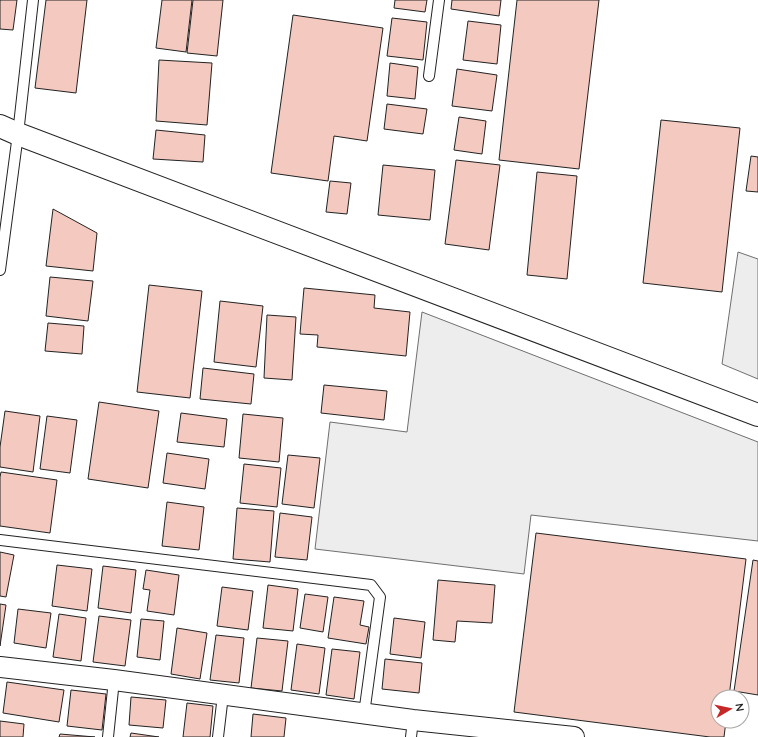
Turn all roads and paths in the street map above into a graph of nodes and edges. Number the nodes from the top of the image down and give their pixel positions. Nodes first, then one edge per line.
1 (33, 0) edge
2 (439, 0) edge
3 (429, 76) dead end
4 (9, 130) edge
5 (0, 270) edge
6 (758, 415) edge
7 (0, 540) edge
8 (0, 667) edge
9 (114, 680) junction
10 (223, 695) junction
11 (364, 714) junction
12 (412, 728) edge
13 (108, 737) edge
14 (218, 737) edge
15 (574, 737) edge

1 - 4 lane
2 - 3 lane
4 - 5 lane
4 - 6 street
7 - 11 lane
8 - 9 street
9 - 10 street
9 - 13 lane
10 - 11 street
10 - 14 lane
11 - 12 street
12 - 15 street

